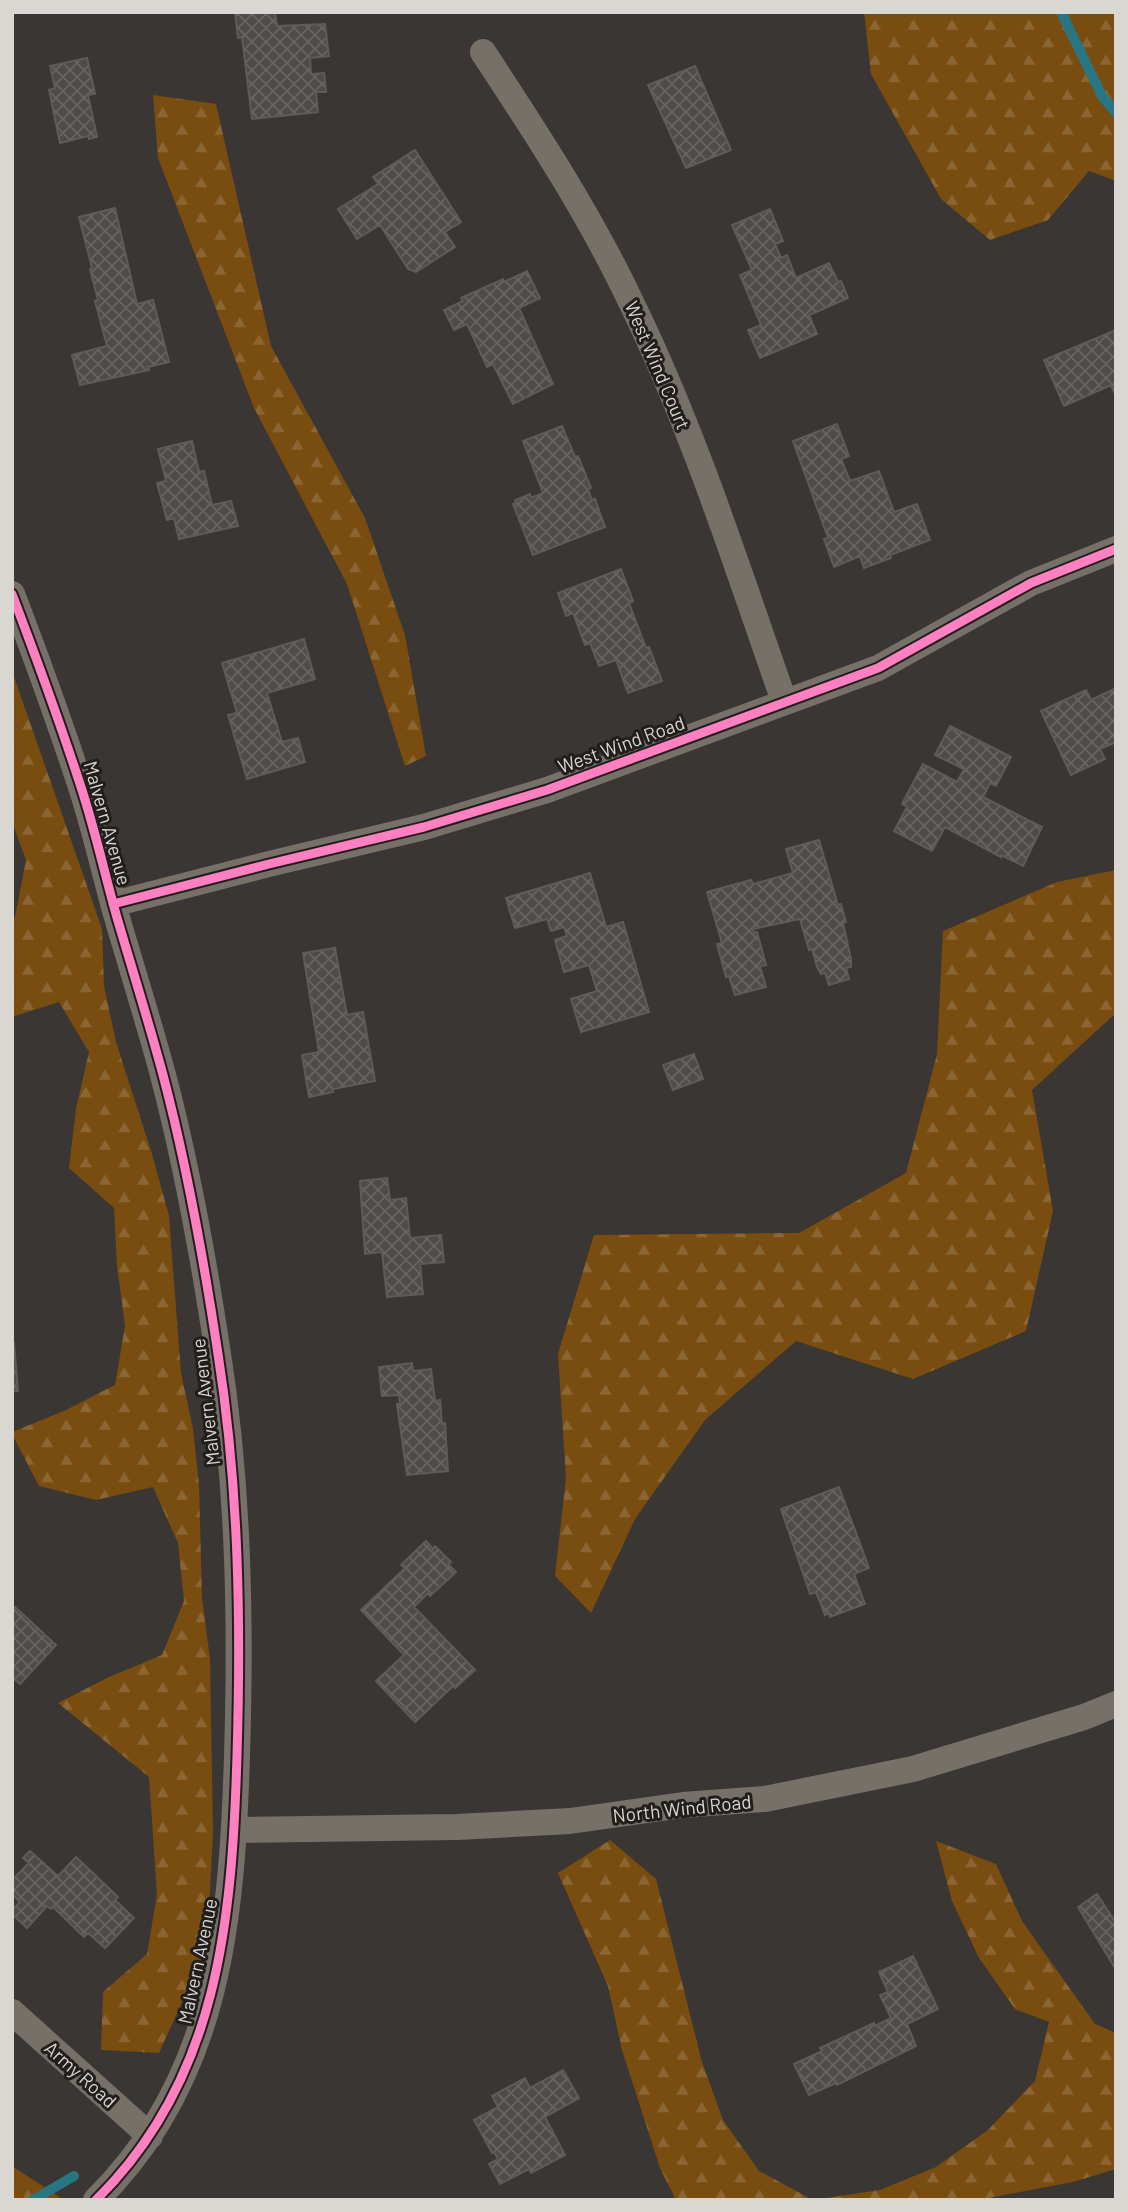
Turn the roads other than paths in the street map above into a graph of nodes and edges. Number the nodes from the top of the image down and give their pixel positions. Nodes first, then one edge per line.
1 (483, 52) dead end
2 (1116, 549) edge
3 (12, 594) edge
4 (784, 701) junction
5 (113, 904) junction
6 (1116, 1704) edge
7 (235, 1829) junction
8 (12, 2012) edge
9 (150, 2136) junction
10 (96, 2200) edge

1 - 4 street, West Wind Court
2 - 4 street, West Wind Road
3 - 5 street, Malvern Avenue
4 - 5 street, West Wind Road
5 - 7 street, Malvern Avenue
6 - 7 street, North Wind Road
7 - 9 street, Malvern Avenue
8 - 9 street, Army Road
9 - 10 street, Malvern Avenue

